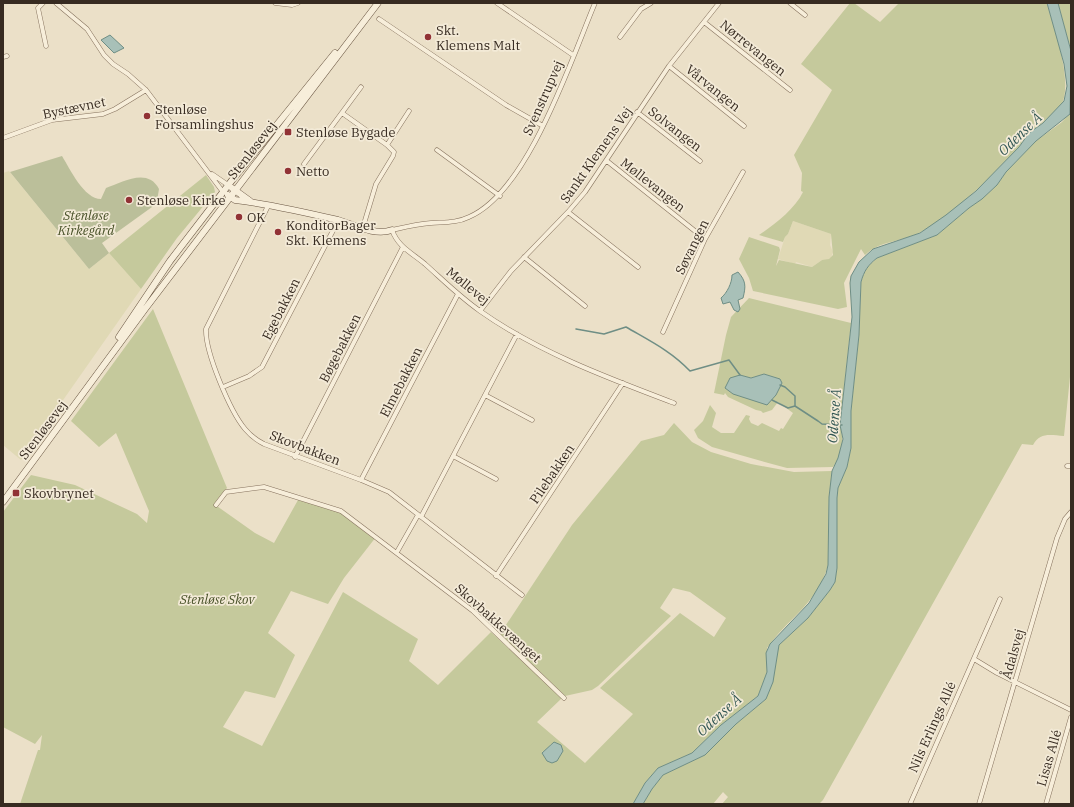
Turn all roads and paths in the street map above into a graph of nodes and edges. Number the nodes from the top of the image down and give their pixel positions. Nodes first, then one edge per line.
1 (43, 3) edge
2 (56, 3) edge
3 (274, 3) edge
4 (298, 3) edge
5 (372, 3) edge
6 (378, 3) edge
7 (497, 3) edge
8 (595, 3) edge
9 (651, 3) edge
10 (719, 3) edge
11 (790, 3) edge
12 (805, 15) dead end
13 (379, 19) dead end
14 (704, 22) junction
15 (620, 37) dead end
16 (46, 46) dead end
17 (573, 55) junction
18 (669, 66) junction
19 (361, 87) dead end
20 (146, 90) junction
21 (790, 90) dead end
22 (410, 111) dead end
23 (637, 112) junction
24 (342, 113) junction
25 (543, 126) junction
26 (744, 126) dead end
27 (3, 138) edge
28 (387, 145) junction
29 (437, 150) dead end
30 (606, 161) junction
31 (700, 162) dead end
32 (304, 164) dead end
33 (743, 172) dead end
34 (211, 174) junction
35 (228, 185) junction
36 (234, 191) junction
37 (223, 192) junction
38 (500, 196) junction
39 (230, 197) junction
40 (252, 202) junction
41 (268, 206) junction
42 (568, 212) junction
43 (338, 220) junction
44 (363, 228) junction
45 (392, 230) junction
46 (705, 239) junction
47 (403, 247) junction
48 (524, 257) junction
49 (638, 267) dead end
50 (458, 294) junction
51 (585, 306) dead end
52 (480, 311) junction
53 (663, 332) dead end
54 (517, 334) junction
55 (100, 370) junction
56 (623, 384) junction
57 (223, 387) junction
58 (485, 395) junction
59 (674, 403) dead end
60 (532, 420) dead end
61 (453, 456) junction
62 (295, 457) junction
63 (496, 479) dead end
64 (361, 480) junction
65 (3, 502) edge
66 (216, 505) dead end
67 (1071, 512) edge
68 (419, 516) junction
69 (397, 552) junction
70 (496, 576) junction
71 (522, 595) dead end
72 (1000, 599) dead end
73 (974, 659) junction
74 (1015, 682) junction
75 (564, 698) dead end
76 (1071, 710) edge
77 (1071, 717) edge
78 (910, 804) edge
79 (979, 804) edge
80 (1046, 804) edge

1 - 16 street
2 - 20 street
3 - 4 street
5 - 35 street, Stenløsevej
6 - 36 street, Stenløsevej
7 - 17 street
8 - 17 street, Svenstrupvej
9 - 15 street
10 - 14 street, Sankt Klemens Vej
11 - 12 street
13 - 25 street
14 - 18 street, Sankt Klemens Vej
14 - 21 street, Nørrevangen
17 - 25 street, Svenstrupvej
18 - 23 street, Sankt Klemens Vej
18 - 26 street, Vårvangen
19 - 24 street
20 - 27 street, Bystævnet
20 - 34 street
22 - 28 street
23 - 30 street, Sankt Klemens Vej
23 - 31 street, Solvangen
24 - 28 street
24 - 32 street
25 - 38 street, Svenstrupvej
28 - 44 street
29 - 38 street
30 - 42 street, Sankt Klemens Vej
30 - 46 street, Møllevangen
33 - 46 street, Søvangen
34 - 35 street
34 - 37 street
35 - 36 street
35 - 37 street, Stenløsevej
36 - 39 street, Stenløsevej
36 - 40 street
37 - 39 street
37 - 55 street, Stenløsevej
38 - 45 street, Svenstrupvej
39 - 40 street
39 - 55 street, Stenløsevej
40 - 41 street
41 - 43 street
41 - 57 street, Skovbakken
42 - 48 street, Sankt Klemens Vej
42 - 49 street
43 - 44 street
43 - 57 street, Egebakken
44 - 45 street
45 - 47 street, Møllevej
46 - 53 street, Søvangen
47 - 50 street, Møllevej
47 - 62 street, Bøgebakken
48 - 51 street
48 - 52 street, Sankt Klemens Vej
50 - 52 street, Møllevej
50 - 64 street, Elmebakken
52 - 54 street, Møllevej
54 - 56 street, Møllevej
54 - 58 street
55 - 65 street, Stenløsevej
56 - 59 street, Møllevej
56 - 70 street, Pilebakken
57 - 62 street, Skovbakken
58 - 60 street
58 - 61 street
61 - 63 street
61 - 68 street
62 - 64 street, Skovbakken
64 - 68 street, Skovbakken
66 - 69 street, Skovbakkevænget
67 - 74 street, Ådalsvej
68 - 69 street
68 - 70 street, Skovbakken
69 - 75 street, Skovbakkevænget
70 - 71 street, Skovbakken
72 - 73 street, Nils Erlings Allé
73 - 74 street
73 - 78 street, Nils Erlings Allé
74 - 76 street
74 - 79 street, Ådalsvej
77 - 80 street, Lisas Allé

